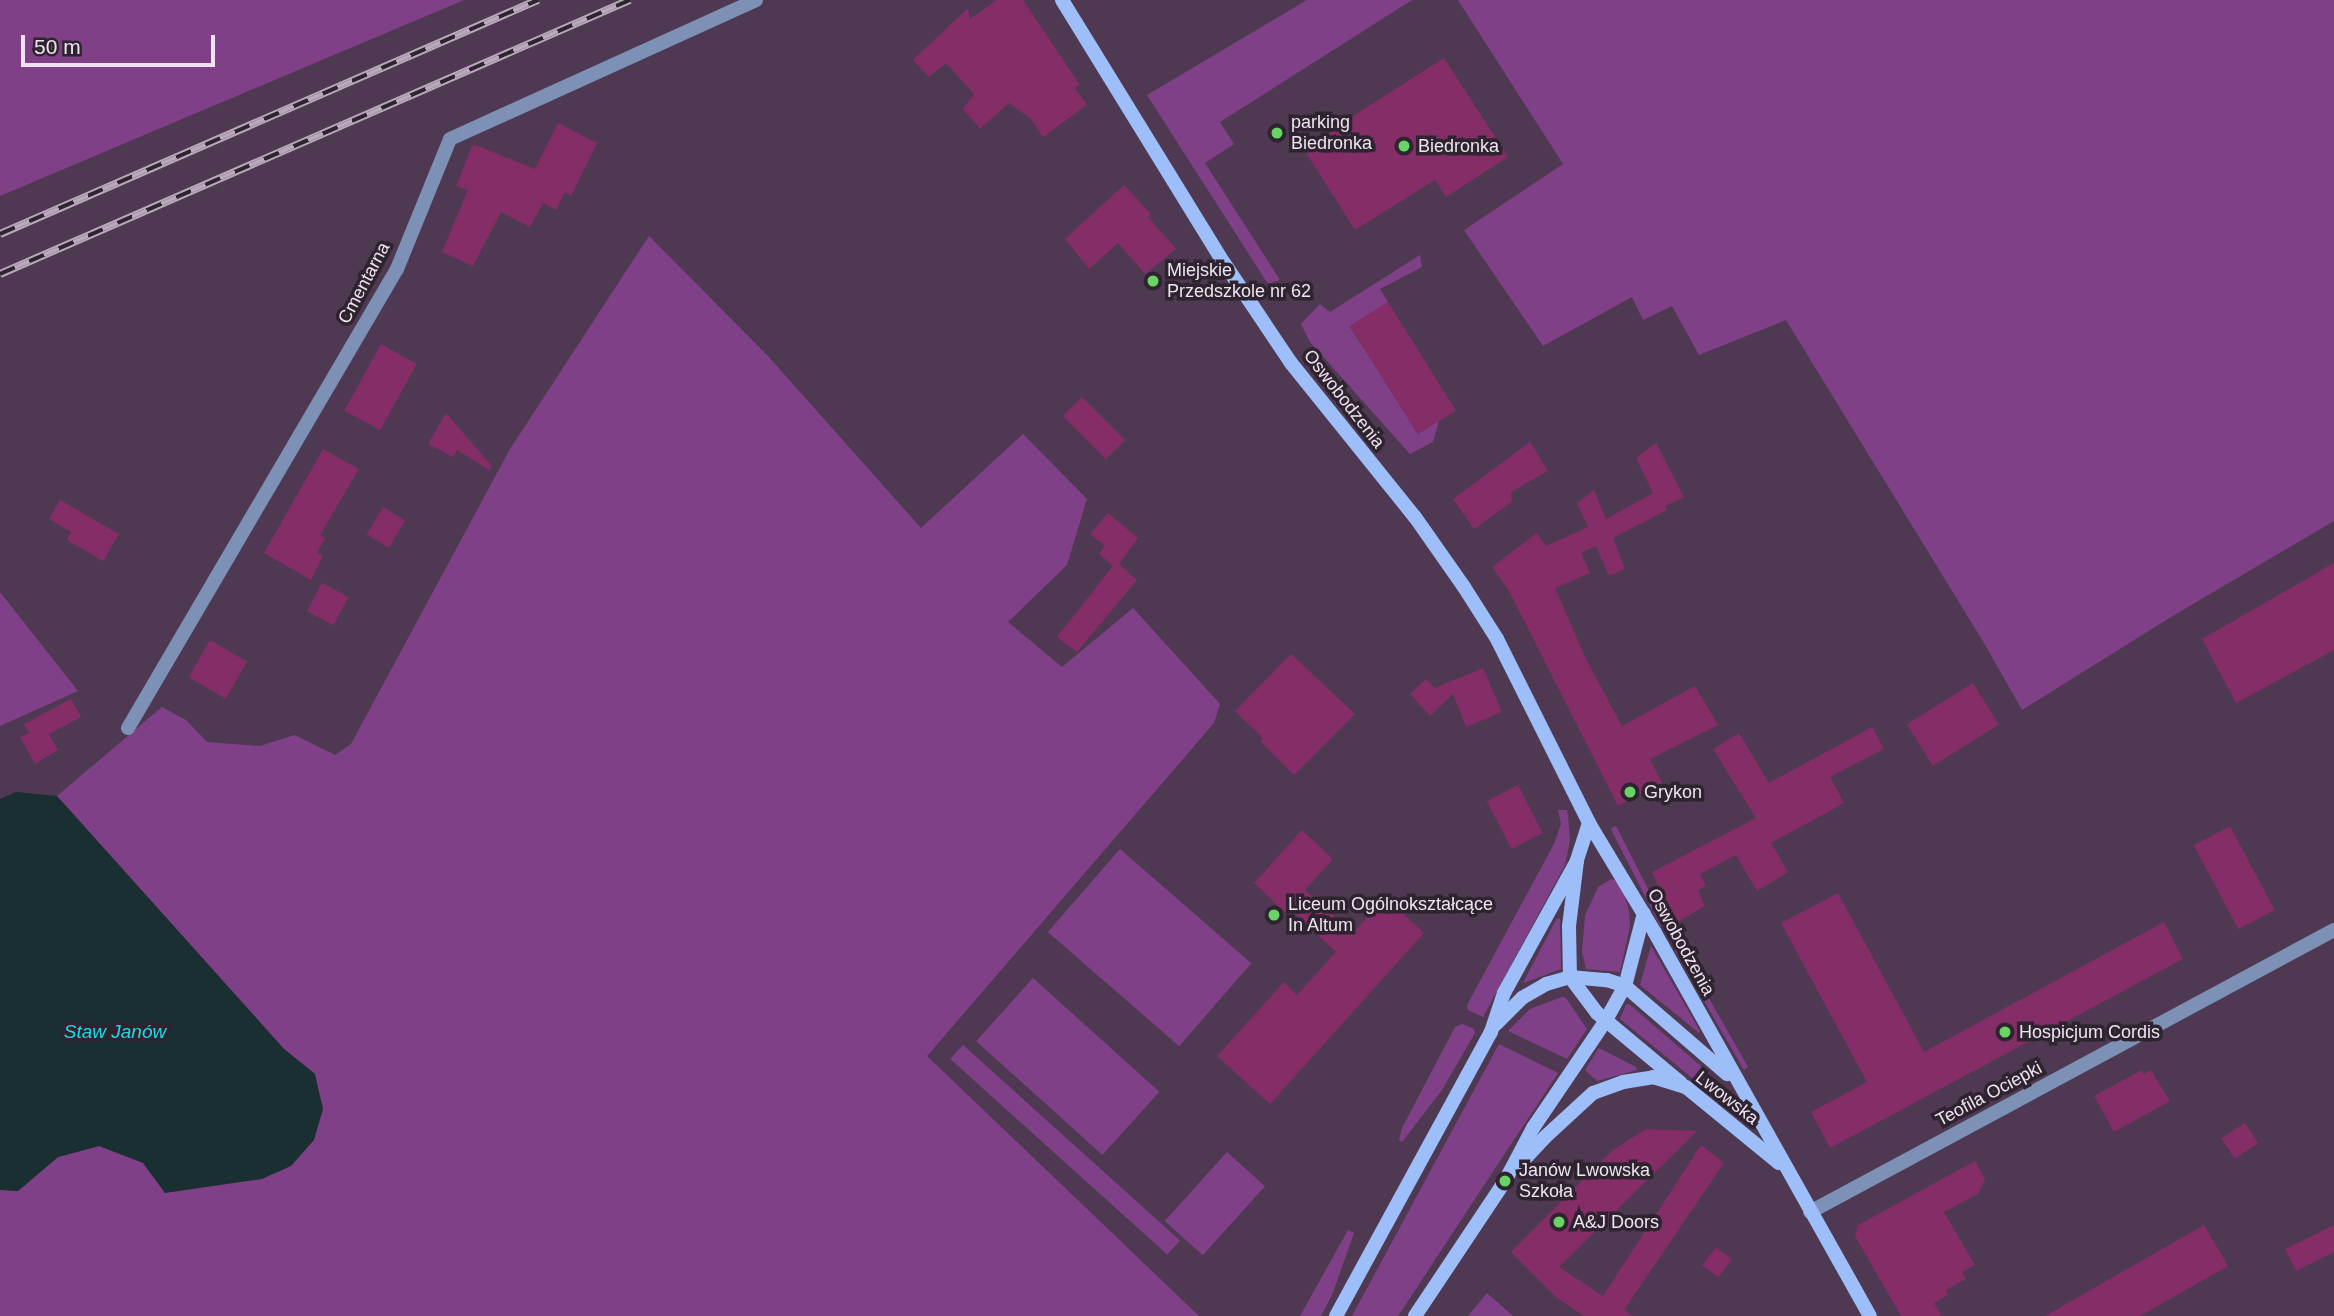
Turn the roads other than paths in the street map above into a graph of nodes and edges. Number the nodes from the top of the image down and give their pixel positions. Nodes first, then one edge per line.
1 (756, 0) edge
2 (1062, 0) edge
3 (128, 728) dead end
4 (1589, 823) junction
5 (1577, 861) junction
6 (1644, 913) junction
7 (2334, 930) edge
8 (1570, 977) junction
9 (1625, 986) junction
10 (1606, 1020) junction
11 (1493, 1027) junction
12 (1736, 1082) junction
13 (1686, 1087) junction
14 (1787, 1170) junction
15 (1505, 1181) junction
16 (1810, 1212) junction
17 (1336, 1316) edge
18 (1415, 1316) edge
19 (1870, 1316) edge

1 - 3 street, Cmentarna
2 - 4 street, Oswobodzenia
4 - 5 street
4 - 6 street, Oswobodzenia
5 - 8 street
5 - 11 street
6 - 9 street, Lwowska
6 - 12 street, Oswobodzenia
7 - 16 street, Teofila Ociepki
8 - 9 street
8 - 10 street
8 - 11 street
9 - 10 street, Lwowska
9 - 12 street, Oswobodzenia
10 - 13 street
10 - 15 street, Lwowska
11 - 17 street
12 - 14 street, Oswobodzenia
13 - 14 street, Lwowska
13 - 15 street, Lwowska
14 - 16 street, Oswobodzenia
15 - 18 street, Lwowska
16 - 19 street, Oswobodzenia

